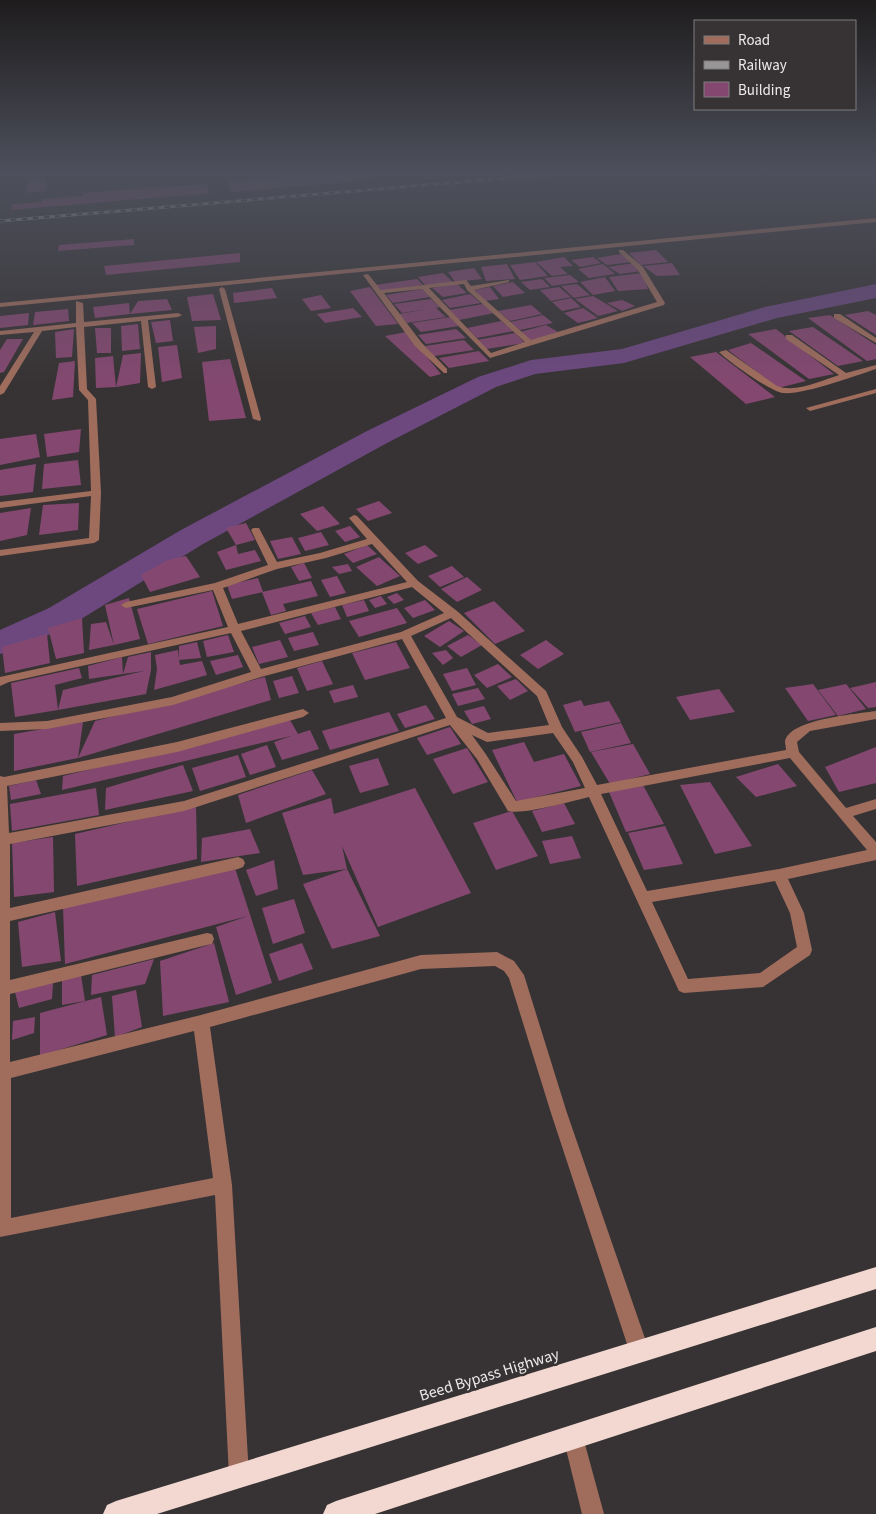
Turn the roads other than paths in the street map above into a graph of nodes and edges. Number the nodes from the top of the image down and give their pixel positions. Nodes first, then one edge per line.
1 (653, 242) edge
2 (716, 242) edge
3 (621, 251) junction
4 (366, 276) junction
5 (507, 281) dead end
6 (424, 287) junction
7 (222, 289) junction
8 (469, 289) junction
9 (378, 292) junction
10 (79, 303) junction
11 (0, 305) edge
12 (0, 311) edge
13 (178, 315) dead end
14 (837, 316) dead end
15 (144, 319) junction
16 (80, 326) junction
17 (39, 330) junction
18 (0, 333) edge
19 (789, 336) dead end
20 (876, 341) edge
21 (530, 343) junction
22 (723, 352) dead end
23 (876, 367) edge
24 (444, 371) dead end
25 (845, 376) junction
26 (152, 387) dead end
27 (876, 391) edge
28 (0, 394) edge
29 (810, 408) dead end
30 (258, 419) dead end
31 (96, 493) junction
32 (0, 505) edge
33 (354, 518) dead end
34 (256, 530) dead end
35 (373, 540) junction
36 (0, 553) edge
37 (274, 566) junction
38 (414, 583) junction
39 (217, 586) junction
40 (126, 605) dead end
41 (452, 612) junction
42 (234, 629) junction
43 (405, 635) junction
44 (258, 674) junction
45 (0, 682) edge
46 (303, 713) dead end
47 (876, 715) edge
48 (453, 720) junction
49 (0, 727) edge
50 (556, 728) junction
51 (793, 753) junction
52 (0, 782) edge
53 (593, 791) junction
54 (876, 804) edge
55 (843, 814) junction
56 (3, 840) junction
57 (876, 853) edge
58 (238, 863) dead end
59 (779, 875) junction
60 (643, 898) junction
61 (3, 916) junction
62 (207, 939) dead end
63 (2, 989) junction
64 (201, 1022) junction
65 (2, 1072) junction
66 (223, 1185) junction
67 (876, 1278) edge
68 (876, 1339) edge
69 (639, 1350) junction
70 (573, 1437) junction
71 (239, 1476) junction
72 (116, 1514) edge
73 (336, 1514) edge
74 (593, 1514) edge

1 - 11 street
2 - 3 street
3 - 4 street
3 - 21 street
4 - 7 street
4 - 9 street
5 - 8 street
6 - 8 street
6 - 9 street
6 - 21 street
7 - 10 street
7 - 30 street
8 - 21 street
9 - 24 street
10 - 12 street
10 - 16 street
13 - 15 street
14 - 20 street
15 - 16 street
15 - 26 street
16 - 17 street
16 - 31 street
17 - 18 street
17 - 28 street
19 - 25 street
22 - 25 street
23 - 25 street
27 - 29 street
31 - 32 street
31 - 36 street
33 - 35 street
34 - 37 street
35 - 37 street
35 - 38 street
37 - 39 street
38 - 41 street
38 - 42 street
39 - 40 street
39 - 42 street
41 - 43 street
41 - 50 street
42 - 44 street
42 - 45 street
43 - 44 street
43 - 48 street
44 - 49 street
46 - 52 street
47 - 51 street
48 - 50 street
48 - 53 street
48 - 56 street
50 - 53 street
51 - 53 street
51 - 55 street
52 - 56 street
53 - 60 street
54 - 55 street
55 - 57 street
56 - 61 street
57 - 59 street
58 - 61 street
59 - 60 street
59 - 60 street
61 - 63 street
62 - 63 street
63 - 65 street
64 - 65 street
64 - 66 street
64 - 69 street
65 - 66 street
66 - 71 street
67 - 69 highway, Beed Bypass Highway
68 - 70 highway
69 - 71 highway, Beed Bypass Highway
70 - 73 highway
70 - 74 street
71 - 72 highway, Beed Bypass Highway

